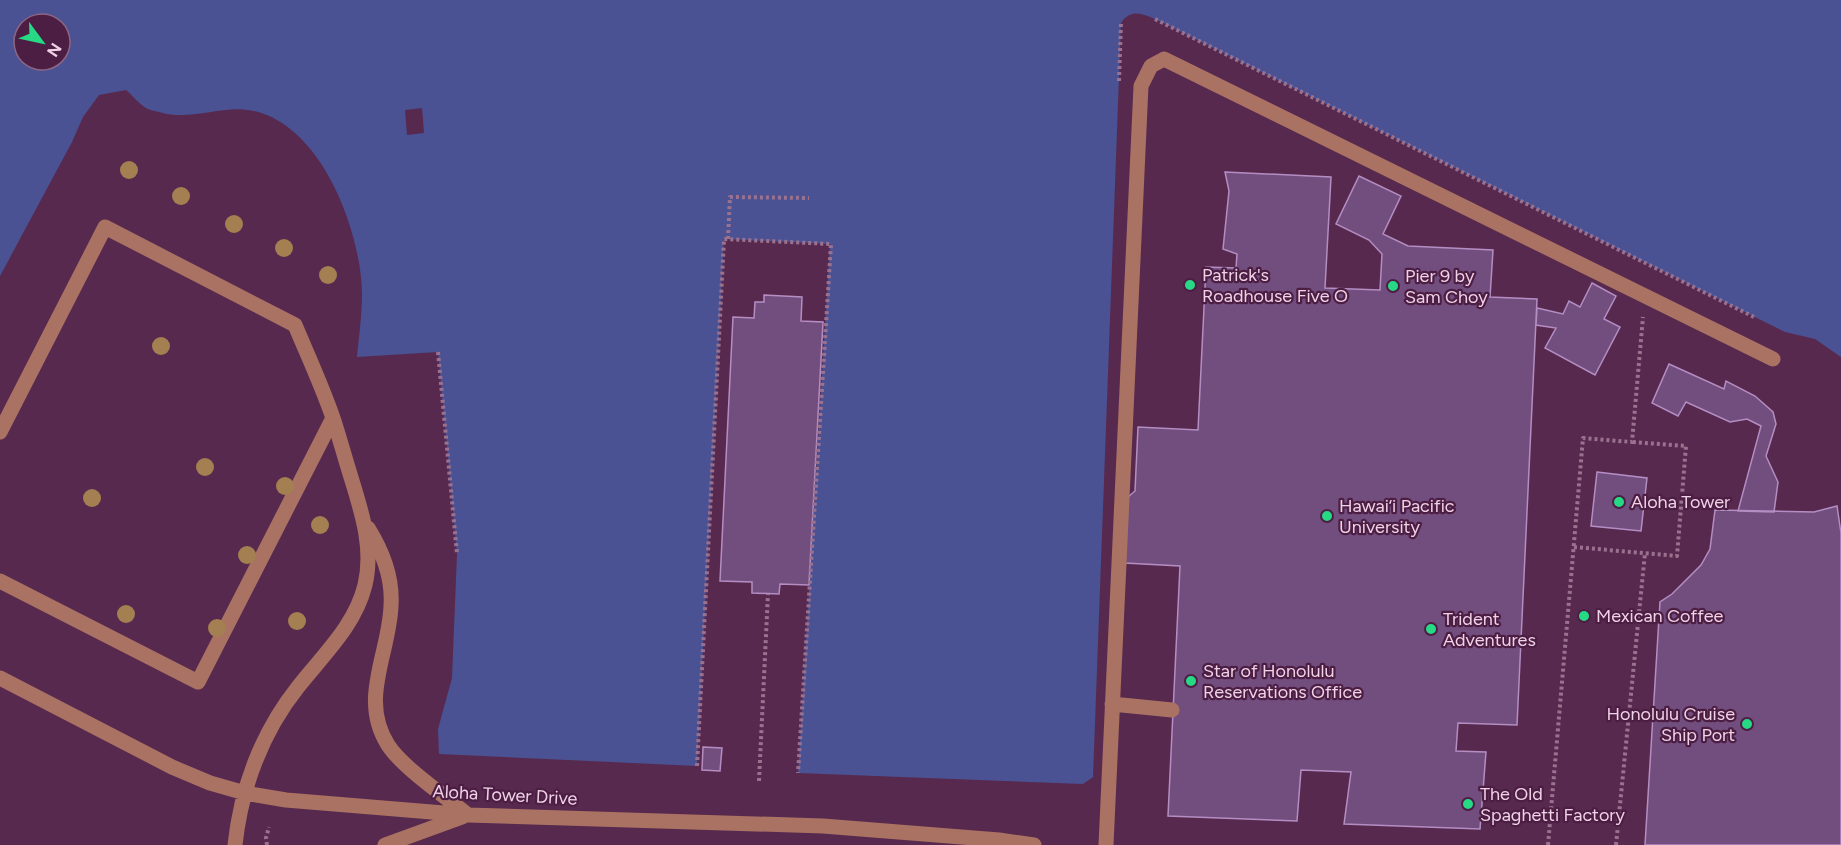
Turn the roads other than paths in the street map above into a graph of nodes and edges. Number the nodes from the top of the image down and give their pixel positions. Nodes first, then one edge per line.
1 (1773, 358) dead end
2 (333, 418) junction
3 (0, 432) edge
4 (364, 522) junction
5 (0, 581) edge
6 (0, 678) edge
7 (1112, 705) junction
8 (1172, 710) dead end
9 (244, 793) junction
10 (468, 815) junction
11 (999, 842) edge
12 (235, 845) edge
13 (386, 845) edge
14 (1034, 845) edge
15 (1106, 845) edge

1 - 7 street
2 - 3 street
2 - 4 street
2 - 5 street
4 - 9 street
4 - 10 street
6 - 9 street, Aloha Tower Drive
7 - 8 street
7 - 15 street
9 - 10 street, Aloha Tower Drive
9 - 12 street
10 - 11 street, Aloha Tower Drive
10 - 13 street
11 - 14 street, Aloha Tower Drive

